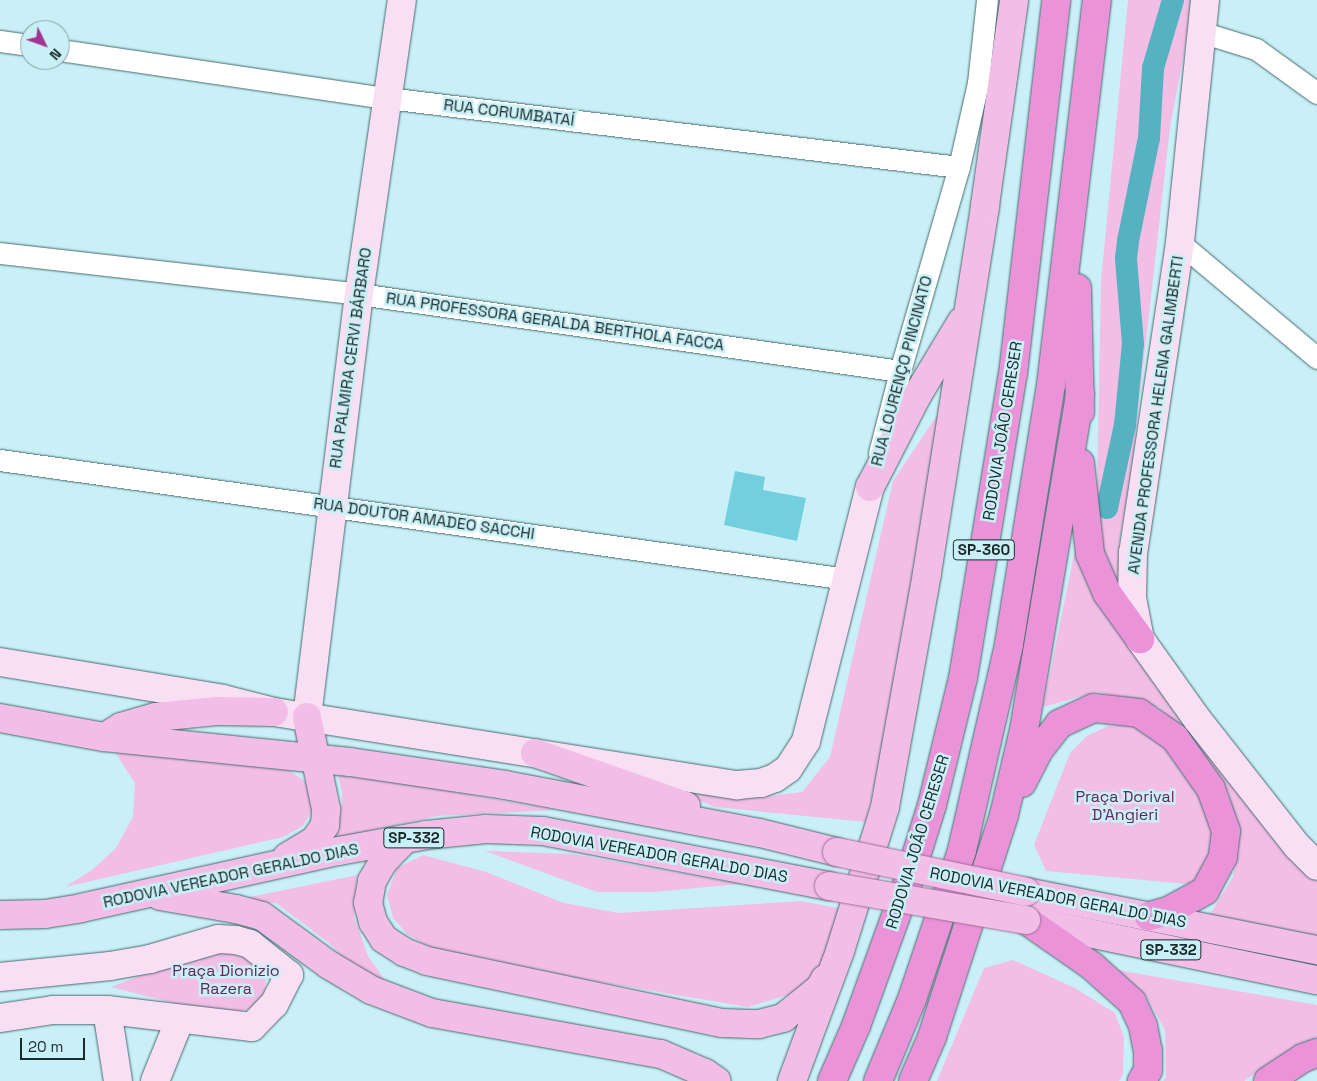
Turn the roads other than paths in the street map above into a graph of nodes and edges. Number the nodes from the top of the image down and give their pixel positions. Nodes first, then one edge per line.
1 (402, 0) edge
2 (987, 0) edge
3 (1014, 0) edge
4 (1056, 0) edge
5 (1097, 0) edge
6 (1205, 0) edge
7 (1201, 32) junction
8 (0, 41) edge
9 (20, 44) edge
10 (70, 51) edge
11 (1317, 93) edge
12 (387, 98) junction
13 (959, 167) junction
14 (1074, 204) junction
15 (1180, 243) junction
16 (0, 253) edge
17 (359, 294) junction
18 (969, 309) junction
19 (1317, 358) edge
20 (900, 371) junction
21 (1080, 394) junction
22 (0, 460) edge
23 (870, 487) junction
24 (331, 506) junction
25 (847, 579) junction
26 (1140, 639) junction
27 (0, 662) edge
28 (274, 712) junction
29 (307, 717) junction
30 (0, 718) edge
31 (104, 737) junction
32 (535, 753) junction
33 (315, 758) junction
34 (1004, 815) junction
35 (760, 833) junction
36 (405, 839) junction
37 (1317, 866) edge
38 (268, 867) junction
39 (145, 894) junction
40 (0, 915) edge
41 (1149, 916) junction
42 (1026, 920) junction
43 (1317, 950) edge
44 (840, 951) junction
45 (0, 976) edge
46 (1317, 980) edge
47 (107, 1010) junction
48 (0, 1018) edge
49 (180, 1019) junction
50 (932, 1036) junction
51 (1317, 1053) edge
52 (118, 1081) edge
53 (155, 1081) edge
54 (717, 1081) edge
55 (792, 1081) edge
56 (832, 1081) edge
57 (878, 1081) edge
58 (912, 1081) edge
59 (921, 1081) edge
60 (1142, 1081) edge
61 (1268, 1081) edge

1 - 12 street, RUA PALMIRA CERVI BÁRBARO
2 - 13 street, RUA LOURENÇO PINCINATO
3 - 18 main road
4 - 56 highway, RODOVIA JOÃO CERESER / SP-360
5 - 14 highway, SP-360
6 - 7 street, AVENIDA PROFESSORA HELENA GALIMBERTI
7 - 11 street
7 - 15 street, AVENIDA PROFESSORA HELENA GALIMBERTI
8 - 9 street
10 - 12 street, RUA CORUMBATAÍ
12 - 13 street, RUA CORUMBATAÍ
12 - 17 street, RUA PALMIRA CERVI BÁRBARO
13 - 20 street, RUA LOURENÇO PINCINATO
14 - 21 highway
14 - 57 highway, SP-360
15 - 19 street
15 - 26 street, AVENIDA PROFESSORA HELENA GALIMBERTI
16 - 17 street, RUA PROFESSORA GERALDA BERTHOLA FACCA
17 - 20 street, RUA PROFESSORA GERALDA BERTHOLA FACCA
17 - 24 street, RUA PALMIRA CERVI BÁRBARO
18 - 23 main road
18 - 44 main road
20 - 23 street, RUA LOURENÇO PINCINATO
21 - 26 highway
21 - 34 highway
22 - 24 street, RUA DOUTOR AMADEO SACCHI
23 - 25 street, RUA LOURENÇO PINCINATO
24 - 25 street, RUA DOUTOR AMADEO SACCHI
24 - 29 street, RUA PALMIRA CERVI BÁRBARO
25 - 32 street, RUA LOURENÇO PINCINATO
26 - 37 street, AVENIDA PROFESSORA HELENA GALIMBERTI
27 - 28 street, RUA LOURENÇO PINCINATO
28 - 29 street, RUA LOURENÇO PINCINATO
28 - 31 main road
29 - 32 street, RUA LOURENÇO PINCINATO
29 - 33 main road
30 - 31 main road, RODOVIA VEREADOR GERALDO DIAS / SP-332
31 - 33 main road, RODOVIA VEREADOR GERALDO DIAS / SP-332
32 - 35 main road
33 - 35 main road, RODOVIA VEREADOR GERALDO DIAS / SP-332
33 - 38 main road
34 - 41 highway
34 - 50 highway
35 - 41 main road, RODOVIA VEREADOR GERALDO DIAS / SP-332, bridge
36 - 38 main road, RODOVIA VEREADOR GERALDO DIAS / SP-332
36 - 42 main road, RODOVIA VEREADOR GERALDO DIAS / SP-332, bridge
36 - 44 main road
38 - 39 main road, RODOVIA VEREADOR GERALDO DIAS / SP-332
39 - 40 main road, RODOVIA VEREADOR GERALDO DIAS / SP-332
39 - 54 main road
41 - 43 main road, RODOVIA VEREADOR GERALDO DIAS / SP-332
42 - 46 main road, RODOVIA VEREADOR GERALDO DIAS / SP-332
42 - 60 highway
44 - 55 main road
45 - 49 street
47 - 48 street
47 - 49 street
47 - 52 street
49 - 53 street
50 - 58 highway
50 - 59 highway
51 - 61 highway

